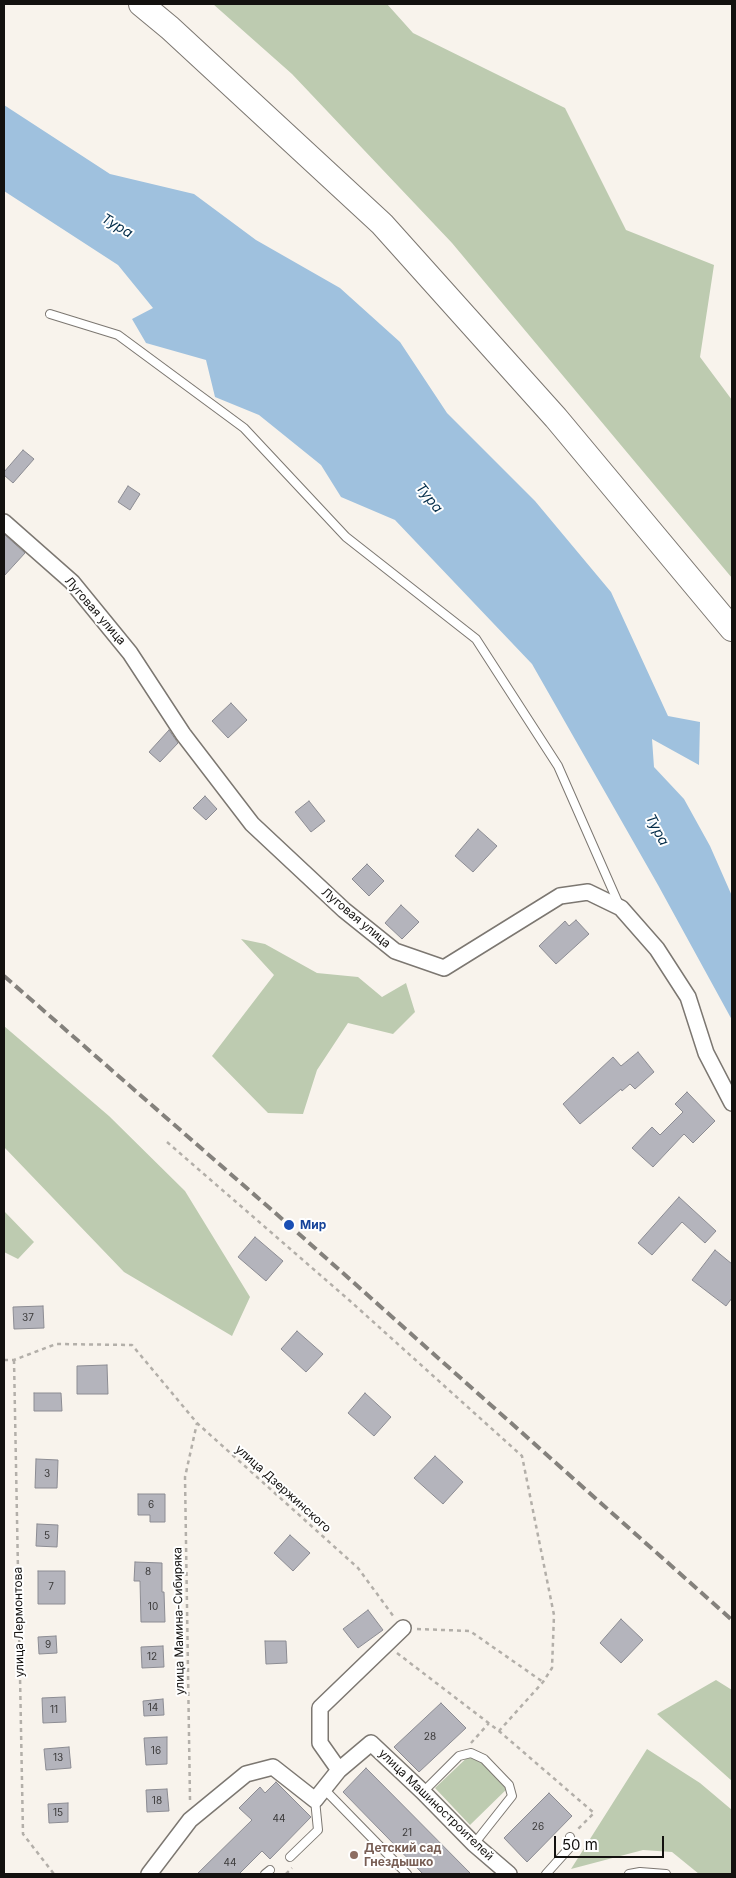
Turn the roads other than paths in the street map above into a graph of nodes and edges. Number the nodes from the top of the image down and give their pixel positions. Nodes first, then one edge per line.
1 (140, 4) edge
2 (50, 314) dead end
3 (4, 522) edge
4 (732, 629) edge
5 (621, 908) junction
6 (732, 1103) edge
7 (403, 1628) road end
8 (340, 1770) junction
9 (423, 1792) junction
10 (319, 1795) junction
11 (570, 1837) road end
12 (474, 1844) junction
13 (290, 1857) dead end
14 (148, 1874) edge
15 (407, 1874) edge
16 (509, 1874) edge
17 (546, 1874) edge
18 (629, 1874) edge
19 (666, 1874) edge

1 - 4 main road
2 - 5 lane
3 - 5 street, Луговая улица
5 - 6 street, Луговая улица
7 - 8 street
8 - 9 street, улица Машиностроителей
8 - 10 street
9 - 12 street, улица Машиностроителей
9 - 12 lane
10 - 13 lane
10 - 14 street
10 - 15 lane
11 - 17 lane
12 - 16 street, улица Машиностроителей
18 - 19 lane

